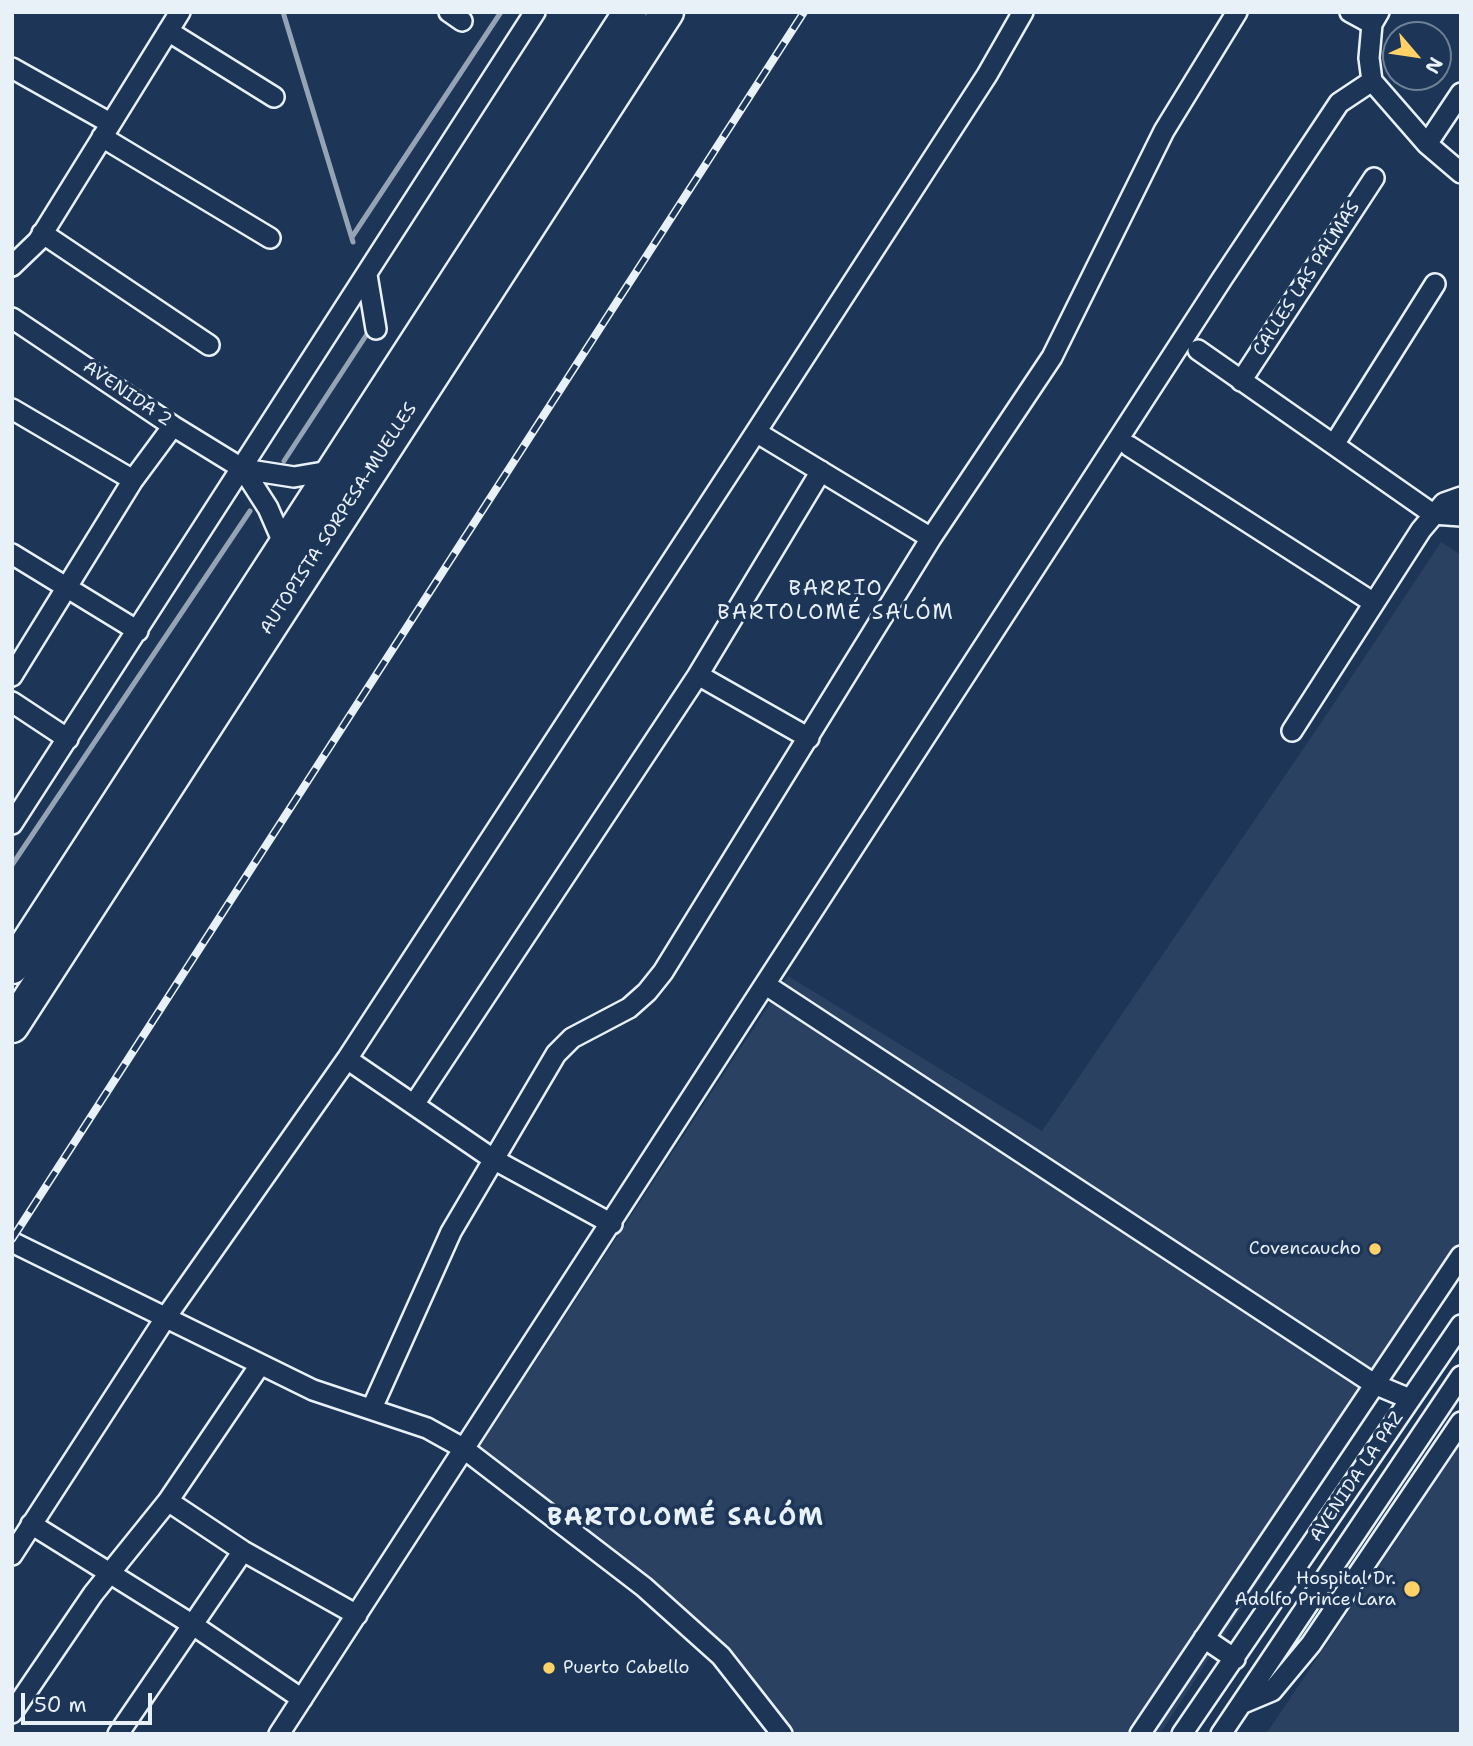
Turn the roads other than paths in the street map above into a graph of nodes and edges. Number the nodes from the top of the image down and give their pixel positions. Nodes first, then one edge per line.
1 (535, 12) edge
2 (630, 12) edge
3 (667, 12) edge
4 (1023, 12) edge
5 (1237, 12) edge
6 (1350, 12) edge
7 (1375, 18) edge
8 (172, 19) edge
9 (12, 68) edge
10 (1372, 81) junction
11 (1461, 93) edge
12 (274, 97) dead end
13 (106, 130) junction
14 (1427, 144) junction
15 (1461, 173) edge
16 (1374, 178) dead end
17 (42, 233) junction
18 (270, 239) dead end
19 (12, 266) edge
20 (367, 275) junction
21 (1435, 284) dead end
22 (12, 317) edge
23 (376, 328) dead end
24 (209, 345) dead end
25 (1198, 350) dead end
26 (1241, 380) junction
27 (12, 409) edge
28 (173, 426) junction
29 (757, 432) junction
30 (1335, 443) junction
31 (1129, 446) dead end
32 (243, 469) junction
33 (335, 470) junction
34 (821, 471) junction
35 (134, 480) junction
36 (1461, 497) edge
37 (1433, 514) junction
38 (1461, 516) edge
39 (931, 538) junction
40 (285, 547) junction
41 (12, 554) edge
42 (67, 587) junction
43 (1374, 603) junction
44 (138, 631) junction
45 (698, 675) junction
46 (12, 676) edge
47 (12, 702) edge
48 (1292, 731) dead end
49 (809, 738) junction
50 (68, 739) junction
51 (12, 824) edge
52 (12, 967) edge
53 (766, 985) junction
54 (12, 1027) edge
55 (347, 1059) junction
56 (415, 1103) junction
57 (493, 1158) junction
58 (612, 1224) junction
59 (12, 1242) edge
60 (1461, 1256) edge
61 (166, 1317) junction
62 (1461, 1325) edge
63 (260, 1364) junction
64 (1461, 1376) edge
65 (1374, 1384) junction
66 (1410, 1399) junction
67 (372, 1408) junction
68 (1461, 1422) edge
69 (463, 1448) junction
70 (168, 1502) junction
71 (32, 1524) junction
72 (243, 1552) junction
73 (12, 1555) edge
74 (111, 1573) junction
75 (357, 1615) junction
76 (193, 1625) junction
77 (1204, 1638) junction
78 (1235, 1659) junction
79 (302, 1699) junction
80 (1241, 1705) junction
81 (12, 1713) edge
82 (118, 1734) edge
83 (279, 1734) edge
84 (782, 1734) edge
85 (1140, 1734) edge
86 (1182, 1734) edge
87 (1220, 1734) edge

1 - 20 street
2 - 33 main road, AUTOPISTA SORPESA-MUELLES
3 - 54 main road, AUTOPISTA SORPESA-MUELLES
4 - 29 street
5 - 39 street
6 - 7 street
7 - 10 street
8 - 12 street
8 - 13 street
9 - 13 street
10 - 14 street
10 - 53 street
11 - 14 street
13 - 17 street
13 - 18 street
14 - 15 street
16 - 26 street, CALLES LAS PALMAS
17 - 19 street
17 - 24 street
20 - 23 street
20 - 32 street
21 - 30 street
22 - 28 street, AVENIDA 2
25 - 26 street
26 - 30 street
27 - 35 street
28 - 32 street, AVENIDA 2
28 - 35 street
29 - 34 street
29 - 55 street
30 - 37 street
31 - 43 street
32 - 33 street
32 - 40 street
32 - 44 street
33 - 40 main road, AUTOPISTA SORPESA-MUELLES
34 - 39 street
34 - 45 street
35 - 42 street
36 - 37 street
37 - 38 street
37 - 43 street
39 - 49 street
40 - 52 main road, AUTOPISTA SORPESA-MUELLES
41 - 42 street
42 - 44 street
42 - 46 street
43 - 48 street
44 - 50 street
45 - 49 street
45 - 56 street
47 - 50 street
49 - 57 street
50 - 51 street
53 - 58 street
53 - 65 street
55 - 56 street
55 - 61 street
56 - 57 street
57 - 58 street
57 - 67 street
58 - 69 street
59 - 61 street
60 - 65 street
61 - 63 street
61 - 71 street
62 - 66 street, AVENIDA LA PAZ
63 - 67 street
63 - 70 street
64 - 80 street, AVENIDA LA PAZ
65 - 66 street
65 - 77 street
66 - 78 street, AVENIDA LA PAZ
67 - 69 street
68 - 80 street
69 - 75 street
69 - 84 street
70 - 72 street
70 - 74 street
71 - 73 street
71 - 74 street
72 - 75 street
72 - 76 street
74 - 76 street
74 - 81 street
75 - 79 street
76 - 79 street
76 - 82 street
77 - 78 street
77 - 85 street
78 - 86 street, AVENIDA LA PAZ
79 - 83 street
80 - 87 street, AVENIDA LA PAZ

